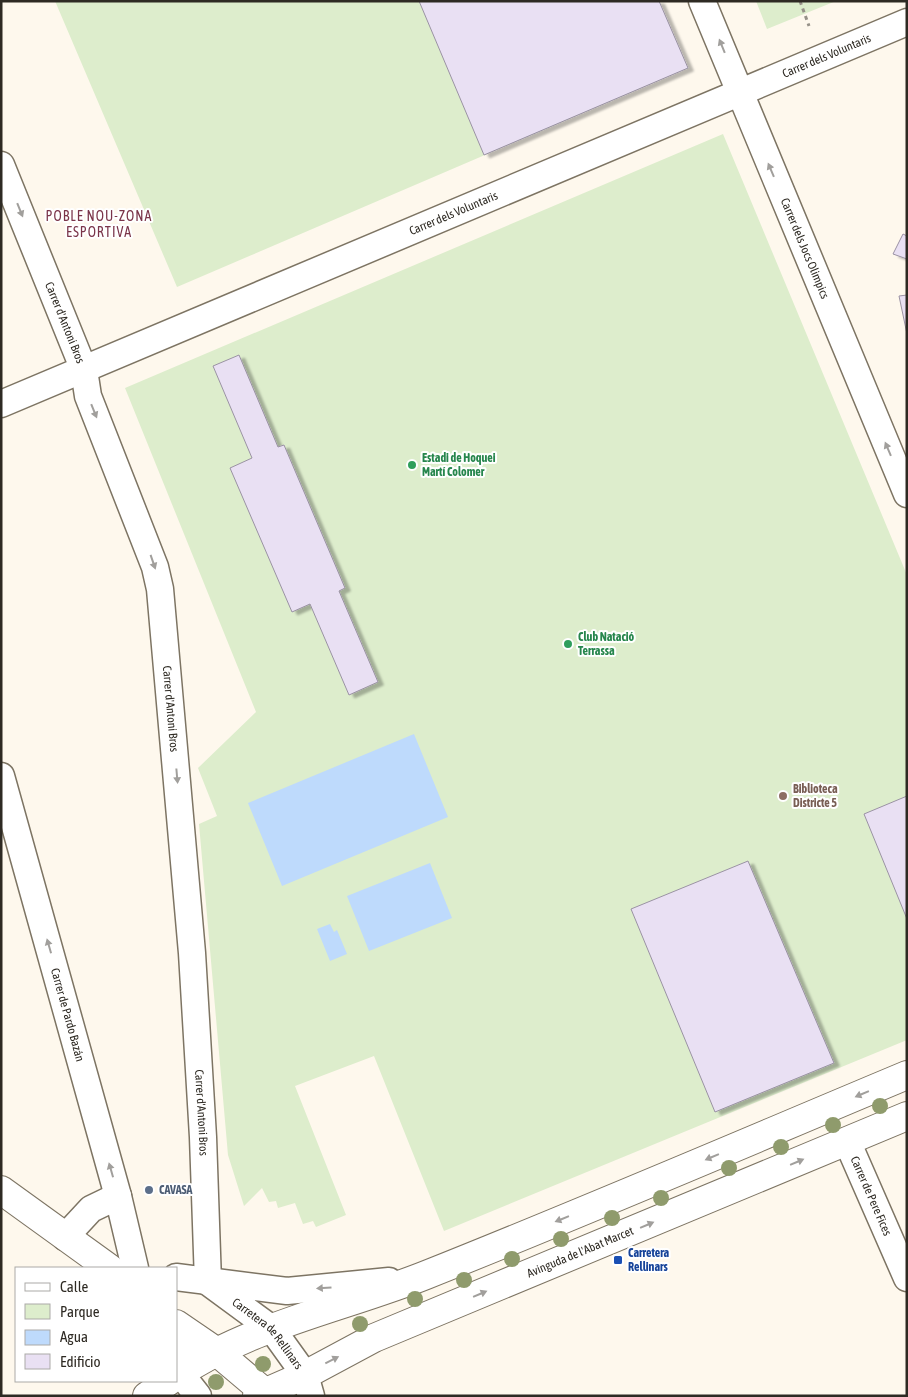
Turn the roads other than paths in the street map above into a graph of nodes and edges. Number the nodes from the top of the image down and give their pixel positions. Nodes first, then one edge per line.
1 (702, 1) edge
2 (907, 22) edge
3 (739, 92) junction
4 (1, 165) edge
5 (84, 370) junction
6 (1, 404) edge
7 (907, 494) edge
8 (1, 776) edge
9 (907, 1075) edge
10 (907, 1116) edge
11 (847, 1142) junction
12 (1, 1190) edge
13 (118, 1196) junction
14 (65, 1236) junction
15 (139, 1264) edge
16 (107, 1267) edge
17 (424, 1276) junction
18 (178, 1277) edge
19 (907, 1278) edge
20 (208, 1282) junction
21 (179, 1327) edge
22 (272, 1329) junction
23 (217, 1352) junction
24 (178, 1374) edge
25 (178, 1379) edge
26 (166, 1382) edge
27 (308, 1385) edge
28 (263, 1394) edge
29 (146, 1396) edge
30 (198, 1396) edge

3 -> 1 street, Carrer dels Jocs Olimpics
2 - 3 street, Carrer dels Voluntaris
3 - 5 street, Carrer dels Voluntaris
7 -> 3 street, Carrer dels Jocs Olimpics
4 -> 5 street, Carrer d'Antoni Bros
5 - 6 street, Carrer dels Voluntaris
5 -> 20 street, Carrer d'Antoni Bros
13 -> 8 street, Carrer de Pardo Bazán
9 -> 17 street
10 - 11 street, Avinguda de l'Abat Marcet
11 - 19 street, Carrer de Pere Fices
27 -> 11 street, Avinguda de l'Abat Marcet
12 - 14 street
13 - 14 street
13 - 15 street, Carrer de Pardo Bazán
14 - 16 street
17 -> 20 street
17 - 22 street
18 - 20 street
20 - 22 street, Carretera de Rellinars
21 - 23 street
22 - 23 street
22 - 27 street, Carretera de Rellinars
23 - 24 street
23 - 28 street
25 - 30 street
26 - 29 street
27 - 28 street, Avinguda de l'Abat Marcet

